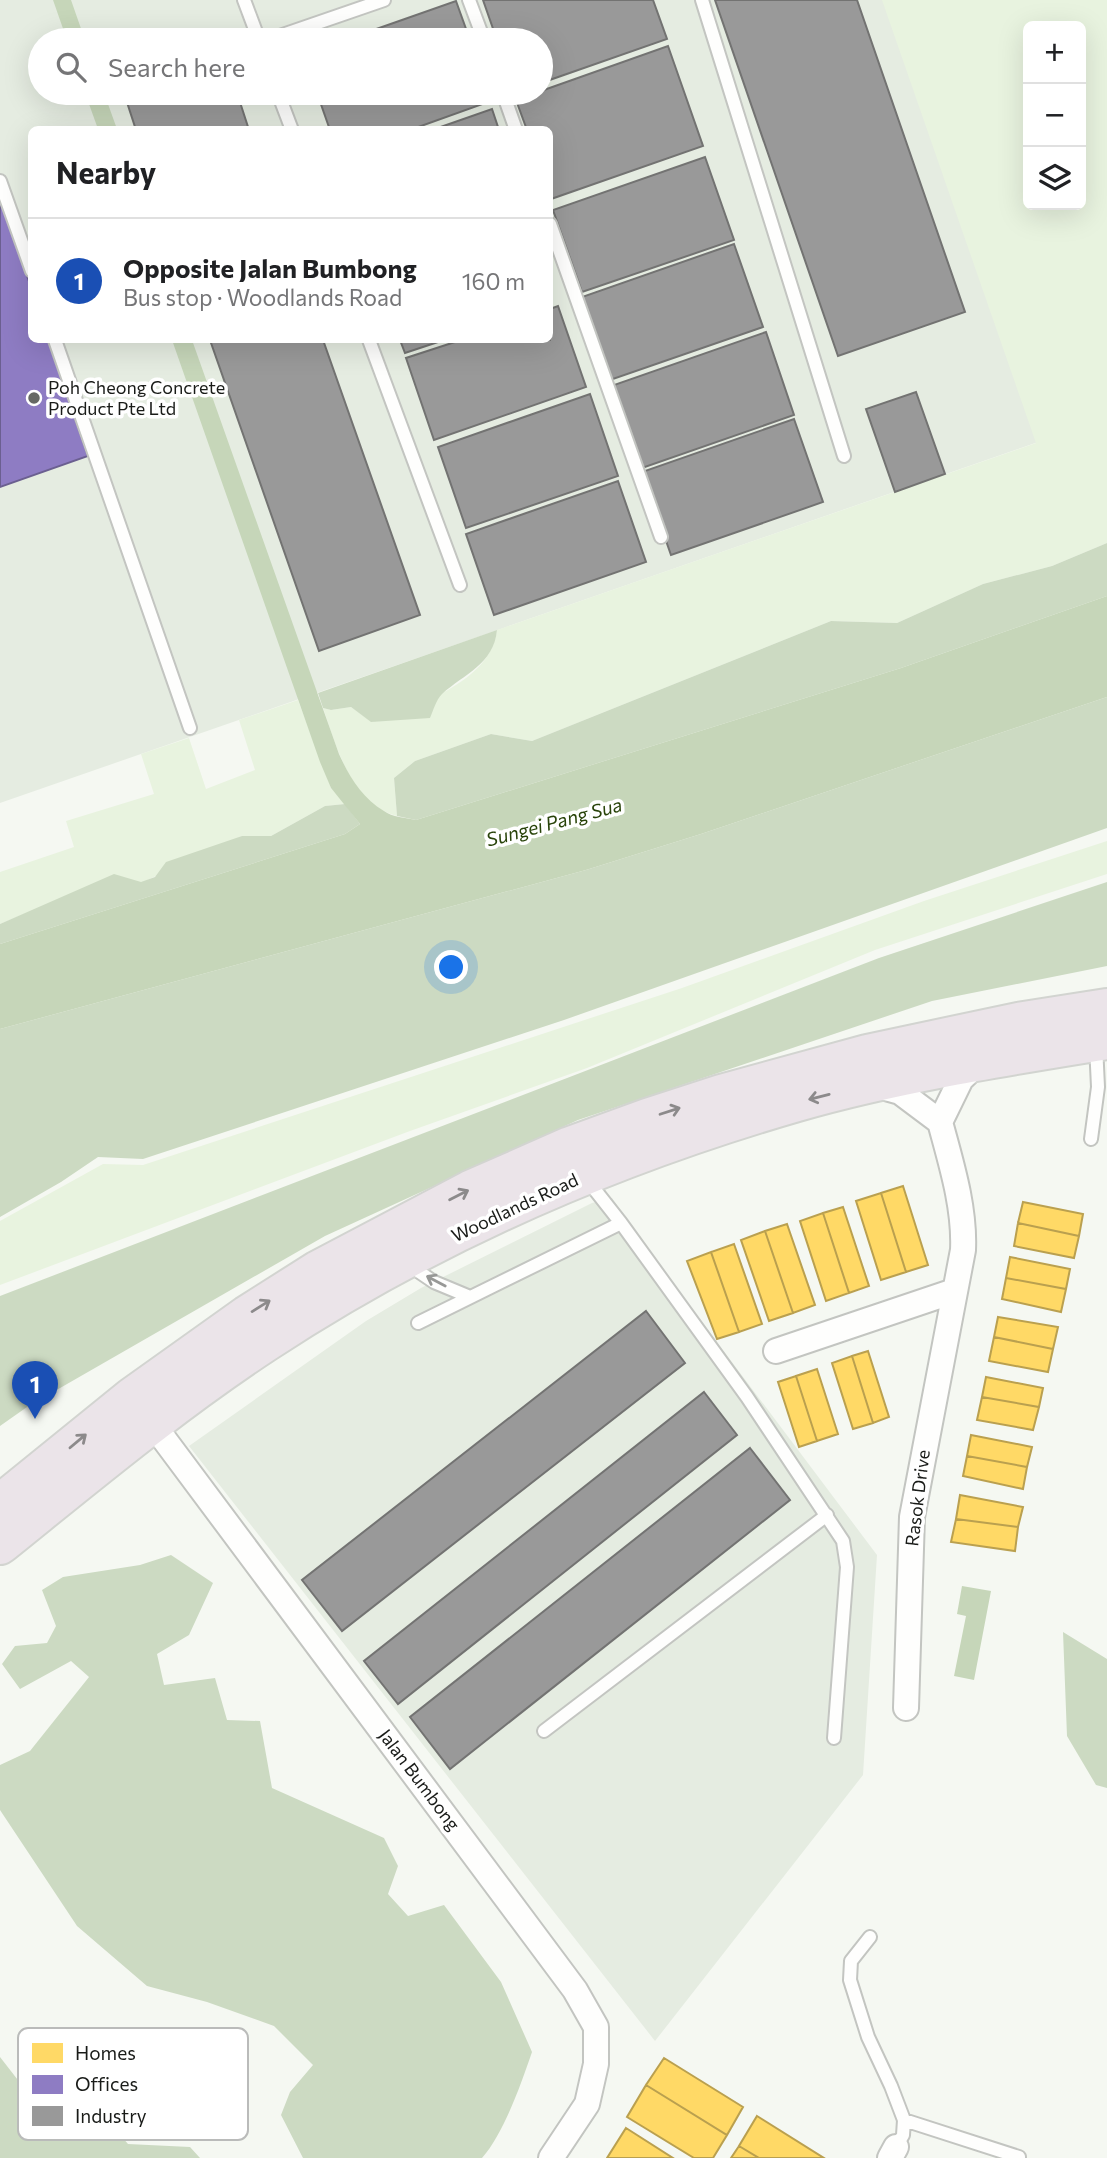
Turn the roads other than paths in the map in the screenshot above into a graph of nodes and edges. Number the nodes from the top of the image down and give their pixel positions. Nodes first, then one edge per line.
1 (244, 0) edge
2 (384, 0) edge
3 (469, 0) edge
4 (702, 0) edge
5 (254, 28) edge
6 (303, 28) edge
7 (480, 28) edge
8 (283, 105) edge
9 (507, 105) edge
10 (290, 126) edge
11 (515, 126) edge
12 (0, 181) edge
13 (553, 232) edge
14 (28, 260) edge
15 (56, 343) edge
16 (370, 343) edge
17 (844, 456) dead end
18 (661, 537) dead end
19 (460, 585) dead end
20 (190, 728) dead end
21 (1103, 1030) edge
22 (981, 1060) junction
23 (870, 1084) junction
24 (940, 1122) junction
25 (1091, 1139) dead end
26 (584, 1175) junction
27 (621, 1223) junction
28 (403, 1261) junction
29 (954, 1291) junction
30 (470, 1297) junction
31 (418, 1323) dead end
32 (776, 1351) dead end
33 (152, 1423) junction
34 (0, 1504) edge
35 (827, 1515) junction
36 (0, 1545) edge
37 (906, 1707) dead end
38 (544, 1731) dead end
39 (834, 1738) dead end
40 (870, 1937) dead end
41 (904, 2120) junction
42 (893, 2153) edge
43 (1019, 2157) edge
44 (551, 2158) edge

1 - 5 lane
2 - 6 lane
3 - 7 lane
4 - 17 lane
8 - 10 lane
9 - 11 lane
12 - 14 lane
13 - 18 lane
15 - 20 lane
16 - 19 lane
21 - 22 main road, Woodlands Road
21 - 25 lane
34 -> 21 main road, Woodlands Road
22 - 23 main road, Woodlands Road
22 - 24 street
23 - 24 street
23 -> 26 main road, Woodlands Road
24 - 29 street, Rasok Drive
26 - 27 lane
26 - 28 main road, Woodlands Road
27 - 30 lane
27 - 35 lane
30 -> 28 lane
28 - 33 main road, Woodlands Road
29 - 32 street
29 - 37 street, Rasok Drive
30 - 31 lane
33 - 36 main road, Woodlands Road
33 - 44 street, Jalan Bumbong
35 - 38 lane
35 - 39 lane
40 - 41 lane
41 - 42 lane
41 - 43 lane

